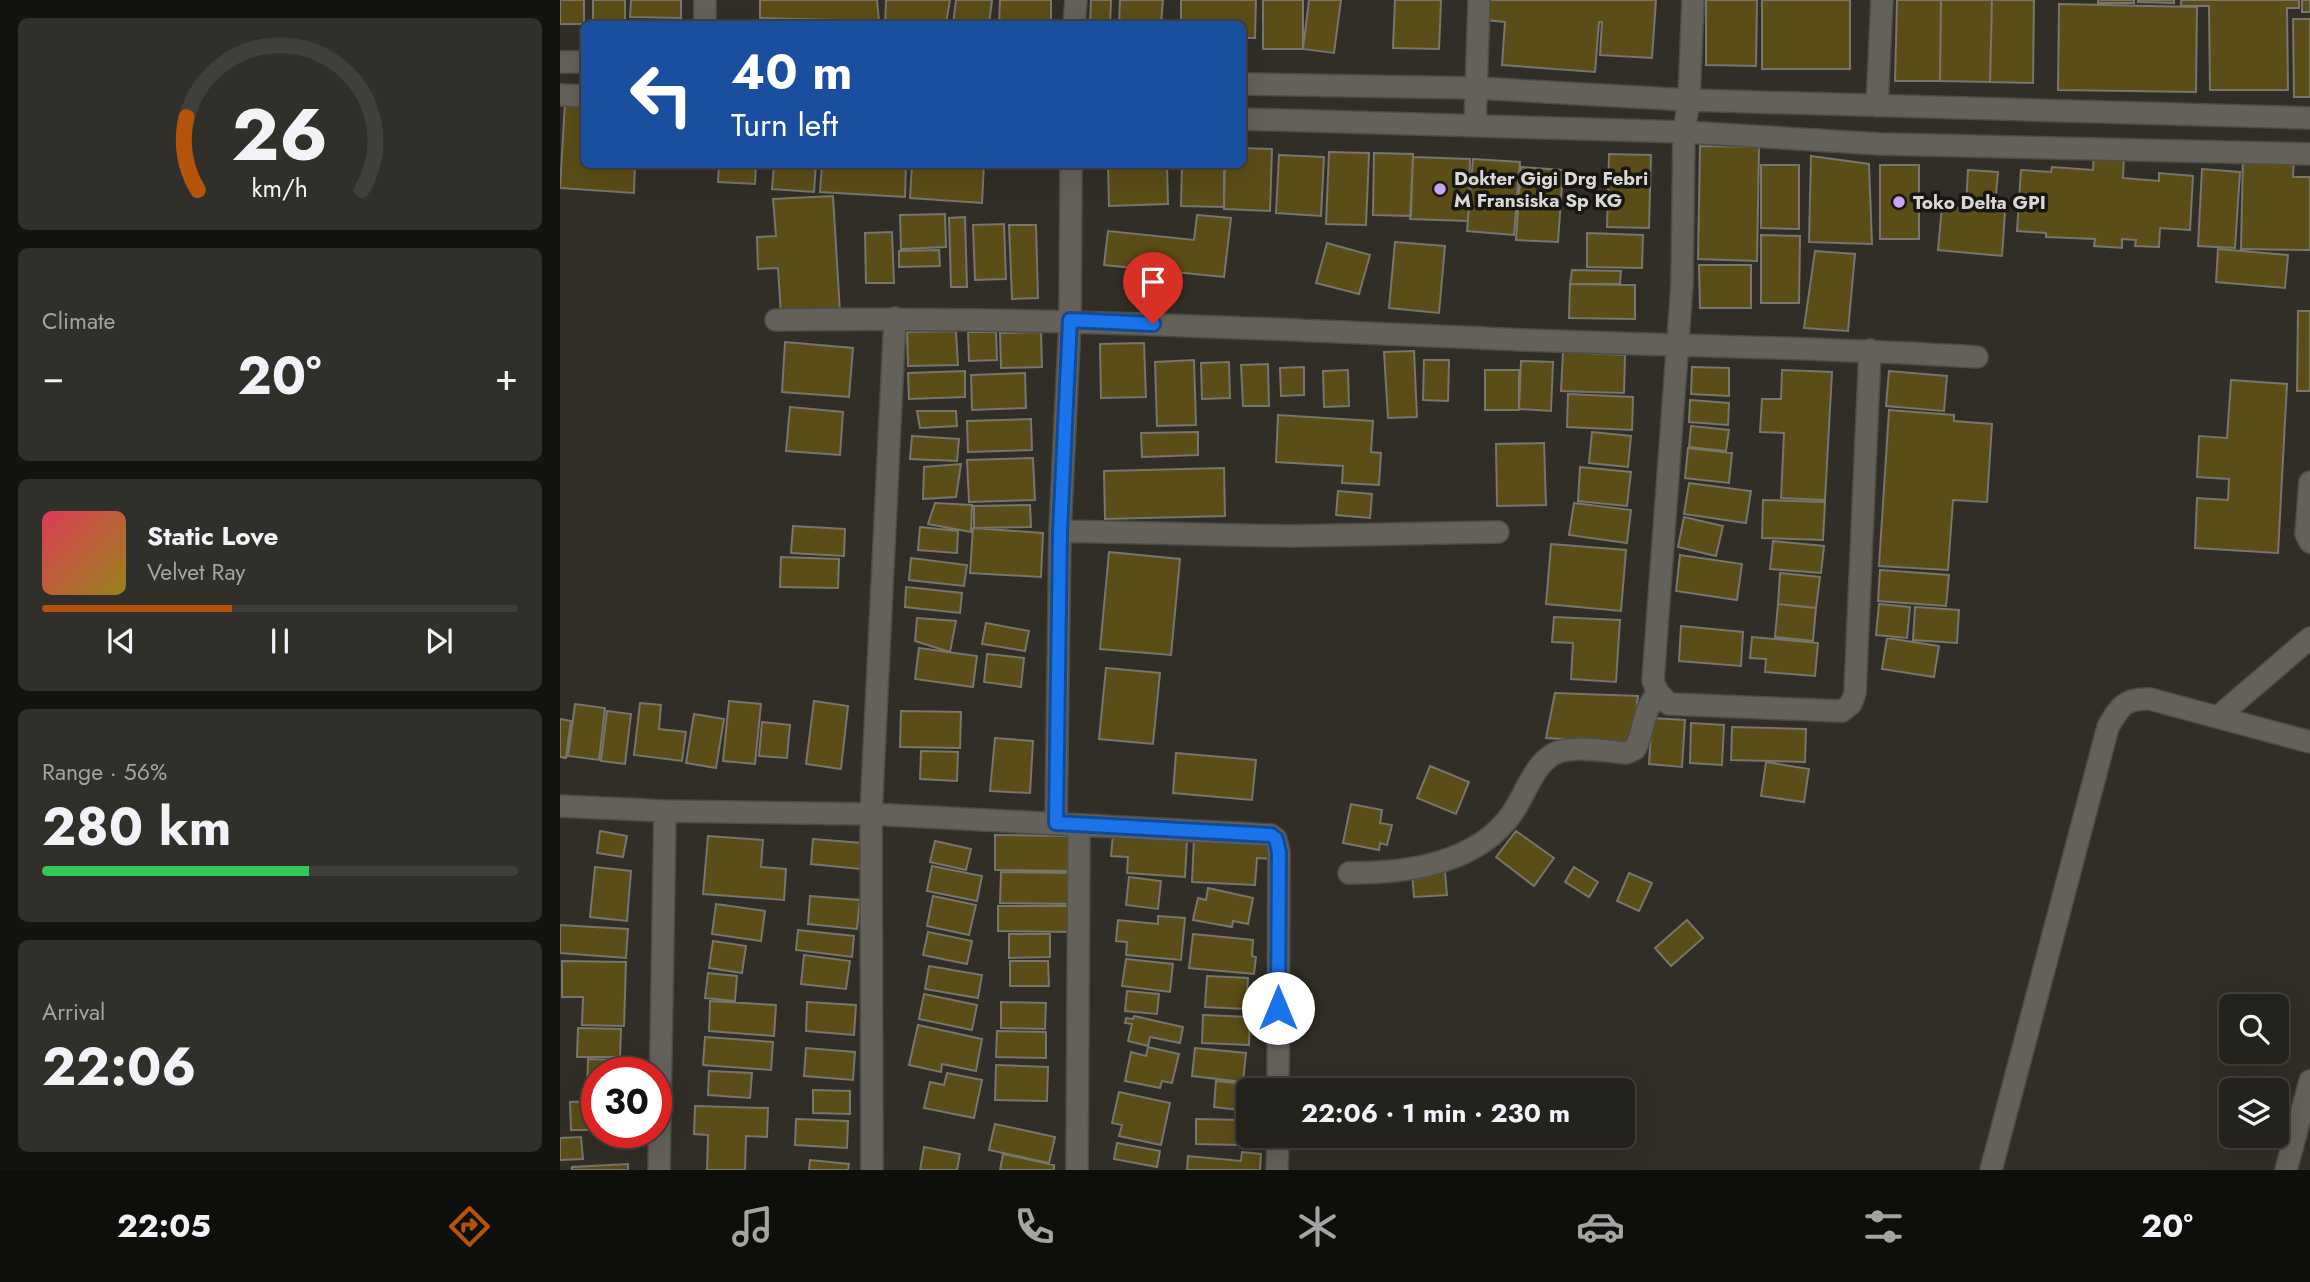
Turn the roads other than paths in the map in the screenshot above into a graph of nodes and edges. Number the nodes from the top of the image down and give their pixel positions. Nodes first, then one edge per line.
1 (705, 0) edge
2 (1076, 0) edge
3 (1479, 0) edge
4 (1693, 0) edge
5 (1882, 0) edge
6 (705, 21) edge
7 (1074, 21) edge
8 (560, 62) edge
9 (581, 62) edge
10 (1246, 84) edge
11 (1476, 88) junction
12 (560, 95) edge
13 (581, 96) edge
14 (1689, 100) junction
15 (1877, 106) junction
16 (2310, 118) edge
17 (1246, 119) edge
18 (1475, 125) junction
19 (1684, 132) junction
20 (2310, 154) edge
21 (1071, 168) edge
22 (895, 318) junction
23 (776, 320) dead end
24 (1070, 320) junction
25 (1676, 346) junction
26 (1870, 350) junction
27 (1976, 357) dead end
28 (2310, 482) edge
29 (1060, 531) junction
30 (1498, 532) dead end
31 (2310, 542) edge
32 (2310, 638) edge
33 (1658, 693) junction
34 (2219, 716) junction
35 (2310, 742) edge
36 (560, 806) edge
37 (665, 811) junction
38 (871, 814) junction
39 (1056, 823) junction
40 (1079, 825) junction
41 (1349, 873) dead end
42 (1278, 1078) edge
43 (2310, 1081) edge
44 (1278, 1148) edge
45 (659, 1170) edge
46 (872, 1170) edge
47 (1077, 1170) edge
48 (1278, 1170) edge
49 (1991, 1170) edge
50 (2286, 1170) edge

1 - 6 street
2 - 7 street
3 - 11 street
4 - 14 street
5 - 15 street
8 - 9 street
10 - 11 street
11 - 14 street
11 - 18 street
12 - 13 street
14 - 15 street
14 - 19 street
15 - 16 street
17 - 18 street
18 - 19 street
19 - 20 street
19 - 25 street
21 - 24 street
22 - 23 street
22 - 24 street
22 - 38 street
24 - 25 street
24 - 29 street
25 - 26 street
25 - 33 street
26 - 27 street
26 - 33 street
28 - 31 street
29 - 30 street
29 - 39 street
32 - 34 street
33 - 41 street
34 - 35 street
34 - 49 street
36 - 37 street
37 - 38 street
37 - 45 street
38 - 39 street
38 - 46 street
39 - 40 street
40 - 42 street
40 - 47 street
43 - 50 street
44 - 48 street

